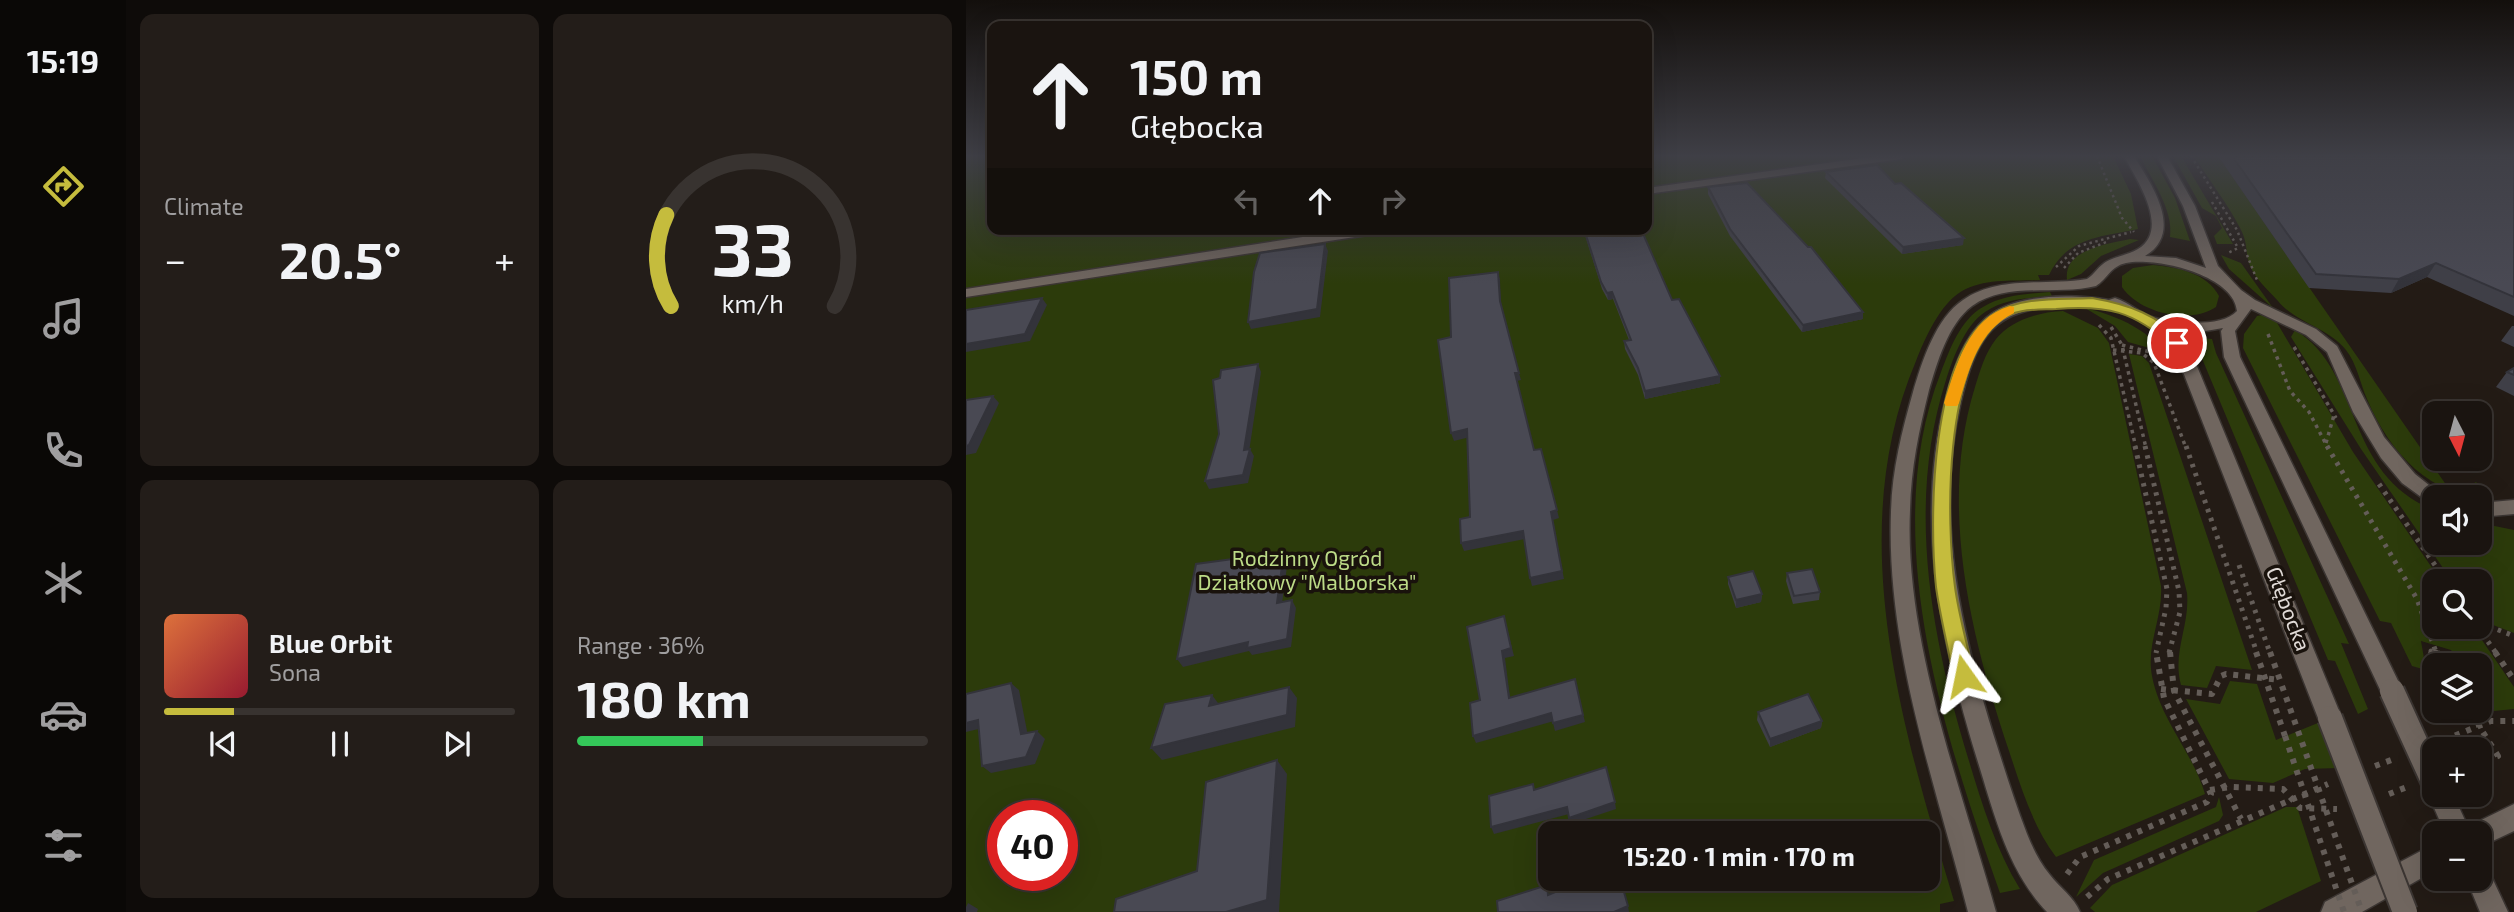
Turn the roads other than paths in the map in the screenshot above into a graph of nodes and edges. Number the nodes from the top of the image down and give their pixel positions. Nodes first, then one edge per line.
1 (2149, 199) edge
2 (2185, 199) edge
3 (1333, 235) edge
4 (2124, 260) junction
5 (2100, 276) junction
6 (2226, 282) junction
7 (966, 292) edge
8 (2065, 294) junction
9 (2240, 294) junction
10 (2123, 309) junction
11 (2150, 321) junction
12 (2234, 321) junction
13 (2422, 488) edge
14 (2513, 508) edge
15 (2492, 509) edge
16 (2422, 757) edge
17 (2514, 817) edge
18 (2492, 828) edge
19 (2422, 864) edge
20 (2485, 891) edge
21 (2074, 907) edge
22 (1982, 912) edge
23 (2335, 912) edge
24 (2405, 912) edge
25 (2494, 912) edge

1 - 4 street
2 - 6 street
3 - 7 street
4 - 5 street
4 - 6 street
5 - 8 street
5 - 10 street, Głębocka
6 - 9 street
8 - 10 street
8 - 21 street
8 - 22 street
9 - 12 street
9 - 13 street
10 - 11 street, Głębocka
11 - 12 street, Głębocka
11 - 24 street, Głębocka, bridge
12 - 16 street, bridge
14 - 15 street
17 - 18 street
19 - 23 street
20 - 25 street

